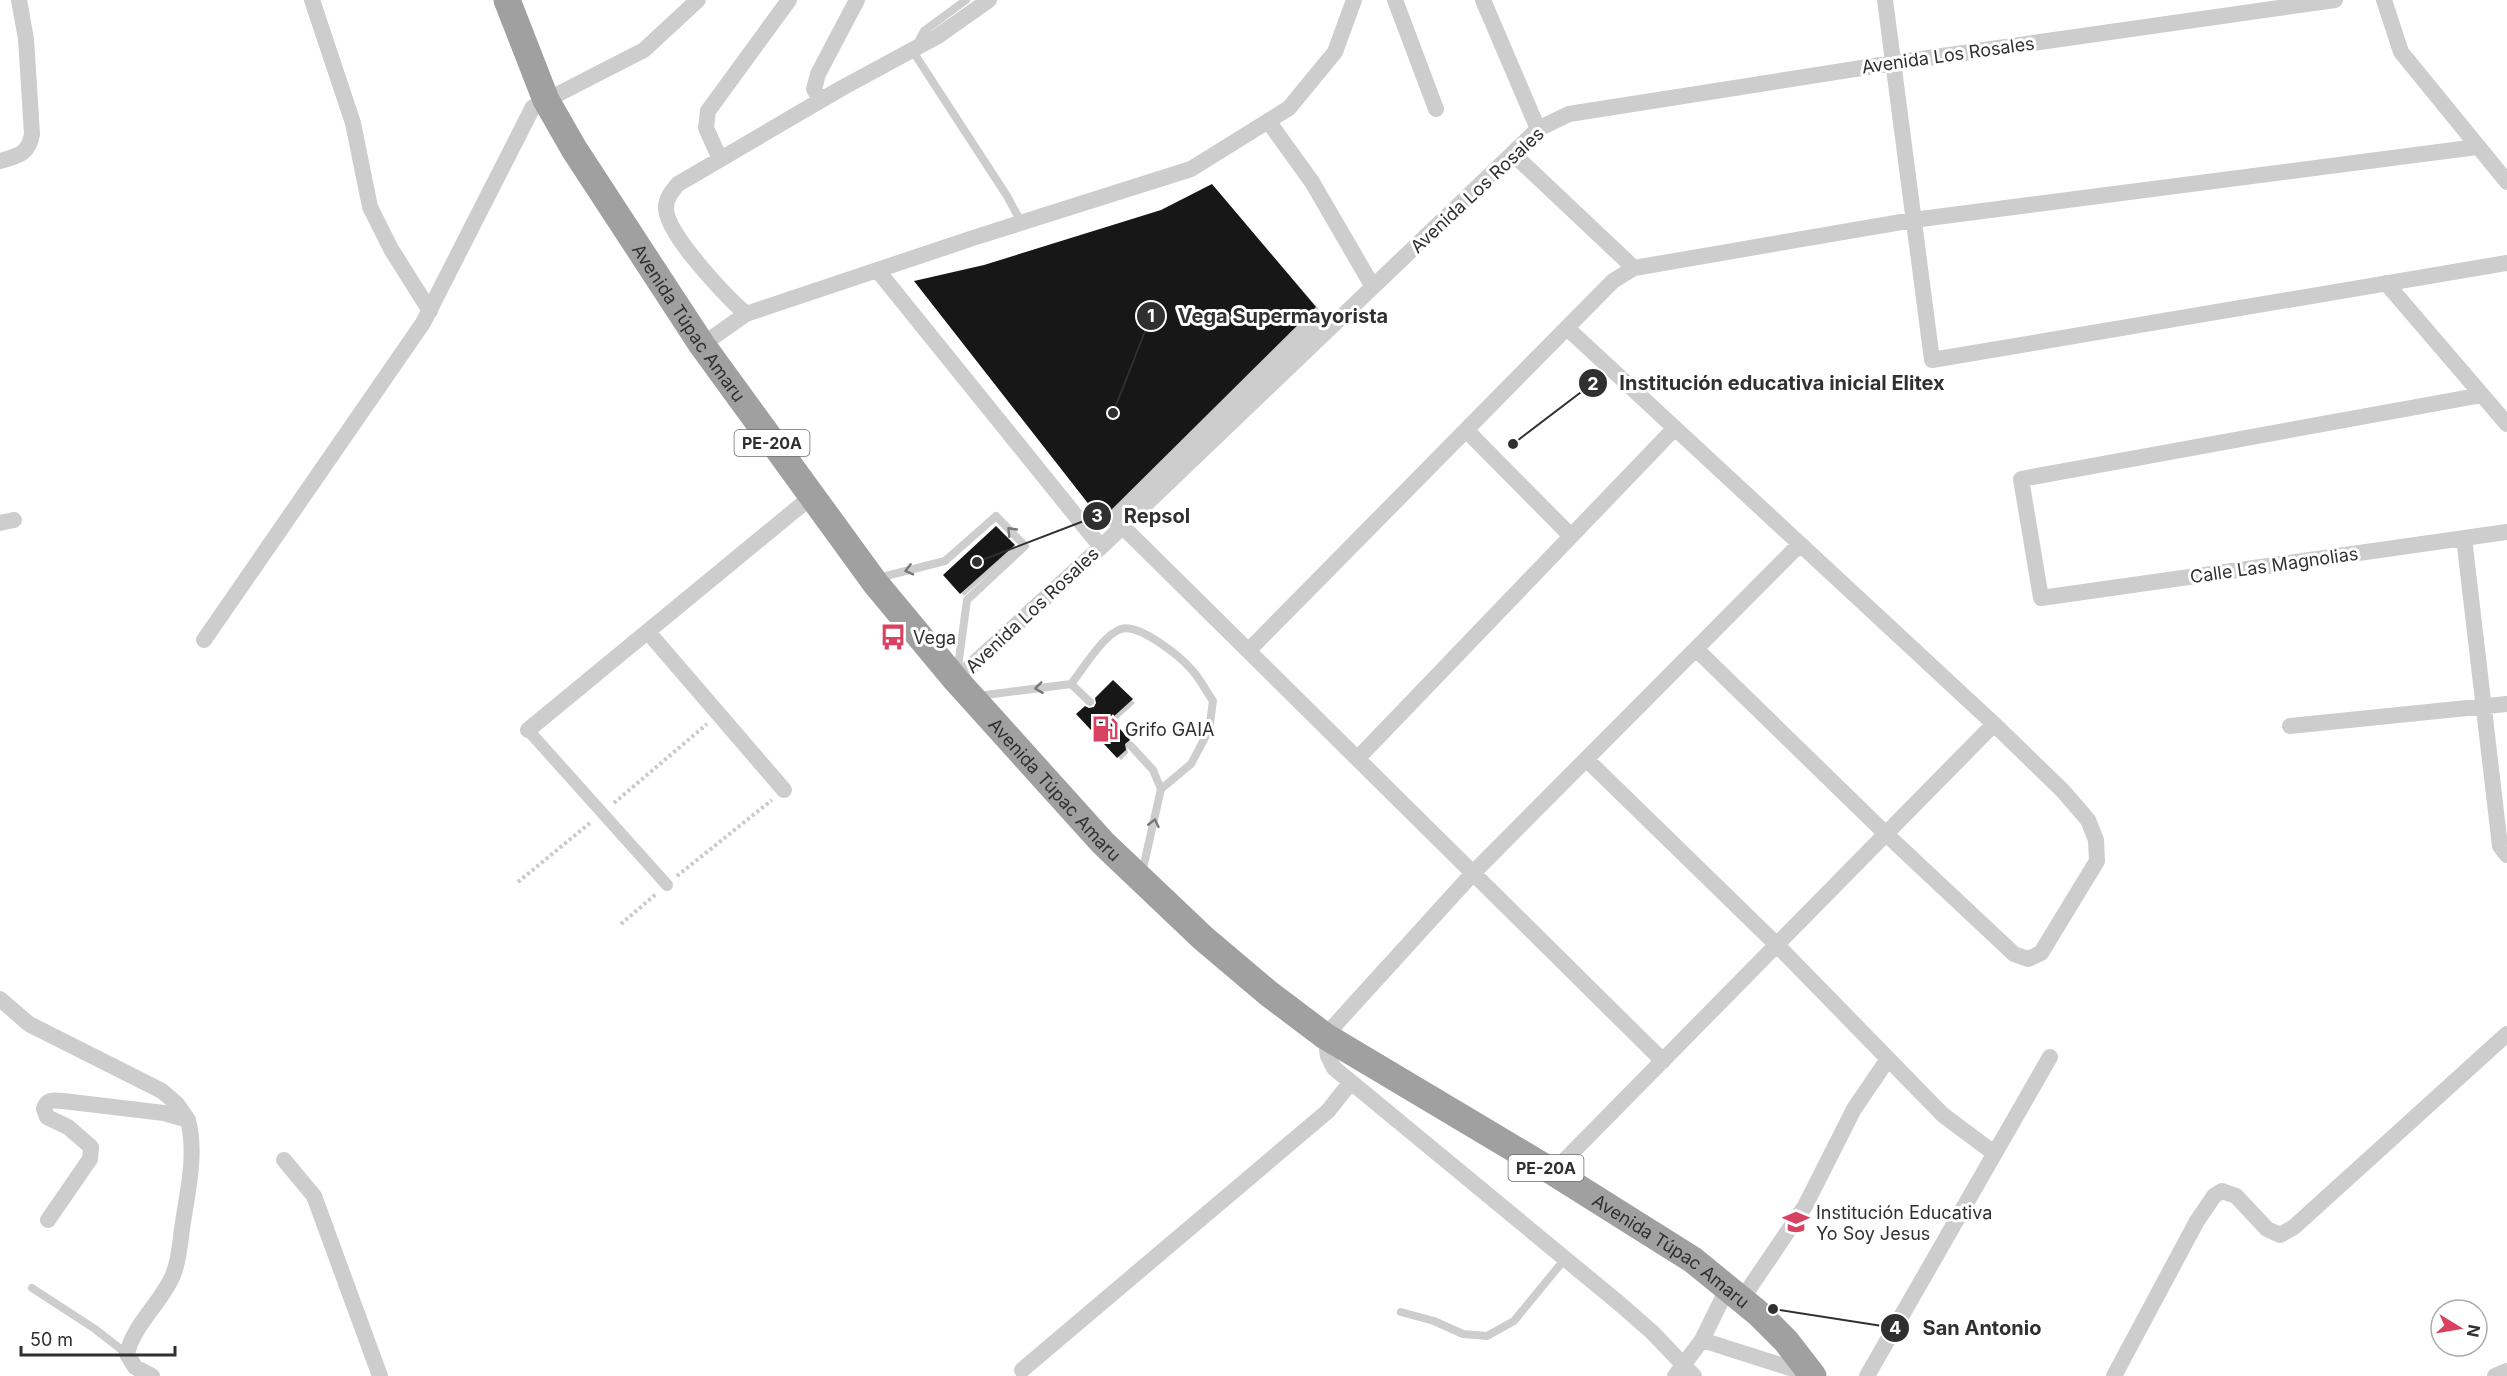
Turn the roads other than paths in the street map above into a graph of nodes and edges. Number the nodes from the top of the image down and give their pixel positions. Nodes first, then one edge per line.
1 (19, 0) edge
2 (312, 0) edge
3 (507, 0) edge
4 (698, 0) edge
5 (789, 0) edge
6 (857, 0) edge
7 (966, 0) edge
8 (989, 0) edge
9 (1354, 0) edge
10 (1395, 0) edge
11 (1483, 0) edge
12 (1885, 0) edge
13 (2335, 0) edge
14 (2384, 0) edge
15 (916, 48) junction
16 (1893, 63) junction
17 (546, 100) junction
18 (820, 100) junction
19 (1436, 109) dead end
20 (1268, 121) junction
21 (1538, 129) junction
22 (2477, 147) junction
23 (1513, 154) junction
24 (720, 159) junction
25 (0, 161) edge
26 (2507, 182) edge
27 (1914, 220) junction
28 (1022, 222) junction
29 (2507, 263) edge
30 (1634, 268) junction
31 (878, 271) junction
32 (2386, 283) junction
33 (1373, 287) junction
34 (430, 311) junction
35 (746, 314) junction
36 (1567, 328) junction
37 (702, 345) junction
38 (2482, 395) junction
39 (2507, 424) edge
40 (1675, 428) junction
41 (1466, 430) junction
42 (811, 498) junction
43 (1122, 526) junction
44 (2507, 532) edge
45 (1571, 536) junction
46 (2464, 538) junction
47 (1800, 544) junction
48 (1101, 547) junction
49 (873, 579) junction
50 (648, 632) junction
51 (204, 639) dead end
52 (1695, 649) junction
53 (1249, 650) junction
54 (1071, 684) junction
55 (964, 688) junction
56 (1090, 702) dead end
57 (2507, 704) edge
58 (2484, 706) junction
59 (1994, 724) junction
60 (2290, 726) dead end
61 (528, 730) joint
62 (1131, 746) dead end
63 (1358, 758) junction
64 (1586, 759) junction
65 (1161, 789) junction
66 (784, 790) road end
67 (1886, 834) junction
68 (2507, 855) edge
69 (1474, 872) junction
70 (1141, 880) junction
71 (667, 885) road end
72 (1777, 945) junction
73 (0, 999) edge
74 (2507, 1034) edge
75 (1325, 1036) junction
76 (2050, 1057) dead end
77 (1888, 1059) junction
78 (1663, 1062) junction
79 (1350, 1083) junction
80 (189, 1120) junction
81 (1994, 1153) junction
82 (284, 1160) dead end
83 (1553, 1172) junction
84 (48, 1220) dead end
85 (1564, 1260) junction
86 (32, 1288) dead end
87 (1735, 1293) junction
88 (1401, 1312) dead end
89 (1702, 1340) junction
90 (127, 1354) junction
91 (1022, 1370) dead end
92 (2507, 1371) edge
93 (1684, 1372) edge
94 (1812, 1375) edge
95 (152, 1376) edge
96 (380, 1376) edge
97 (1867, 1376) edge
98 (2114, 1376) edge
99 (2494, 1376) edge

1 - 25 street
2 - 34 street
3 - 17 highway, Avenida Túpac Amaru / PE-20A
4 - 17 street
5 - 24 street
6 - 18 street
7 - 15 lane
8 - 15 street
9 - 20 street
10 - 19 street
11 - 21 street
12 - 16 street
13 - 16 street, Avenida Los Rosales
14 - 22 street
15 - 18 street
15 - 28 lane
16 - 21 street, Avenida Los Rosales
16 - 27 street
17 - 34 street
17 - 37 highway, Avenida Túpac Amaru / PE-20A
18 - 24 street
20 - 28 street
20 - 33 street
21 - 23 street, Avenida Los Rosales
22 - 26 street
22 - 27 street
23 - 30 street
23 - 33 street, Avenida Los Rosales
24 - 35 street
27 - 30 street
27 - 32 street
28 - 31 street
29 - 32 street
30 - 36 street
31 - 35 street
31 - 48 street
32 - 38 street
33 - 43 street, Avenida Los Rosales
34 - 51 street
35 - 37 street
36 - 40 street
36 - 41 street
37 - 42 highway, Avenida Túpac Amaru / PE-20A
38 - 39 street
38 - 46 street, Calle Las Magnolias
40 - 45 street
40 - 47 street
41 - 45 street
41 - 53 street
42 - 49 highway, Avenida Túpac Amaru / PE-20A
42 - 50 street
43 - 48 street, Avenida Los Rosales
43 - 53 street
44 - 46 street, Calle Las Magnolias
45 - 63 street
46 - 58 street
47 - 52 street
47 - 59 street
48 - 55 street, Avenida Los Rosales
49 - 55 highway, Avenida Túpac Amaru / PE-20A
55 -> 49 lane
50 - 61 street
50 - 66 street
52 - 64 street
52 - 67 street
53 - 63 street
54 -> 55 lane
54 - 56 lane
54 - 65 lane
55 - 70 highway, Avenida Túpac Amaru / PE-20A
57 - 58 street
58 - 60 street
58 - 68 street
59 - 67 street
59 - 67 street
61 - 71 street
62 - 65 lane
63 - 69 street
64 - 69 street
64 - 72 street
70 -> 65 lane
67 - 72 street
69 - 75 street
69 - 78 street
70 - 75 highway, Avenida Túpac Amaru / PE-20A
72 - 77 street
72 - 78 street
73 - 80 street
74 - 98 street
75 - 79 street
75 - 83 highway, Avenida Túpac Amaru / PE-20A
76 - 81 street
77 - 81 street
77 - 87 street
78 - 83 street
79 - 85 street
79 - 91 street
80 - 84 street
80 - 90 street
81 - 97 street
82 - 96 street
83 - 87 highway, Avenida Túpac Amaru / PE-20A
85 - 88 lane
85 - 93 street
86 - 90 lane
87 - 89 street
87 - 94 highway, Avenida Túpac Amaru / PE-20A
89 - 93 street
89 - 94 street
90 - 95 street
92 - 99 street

